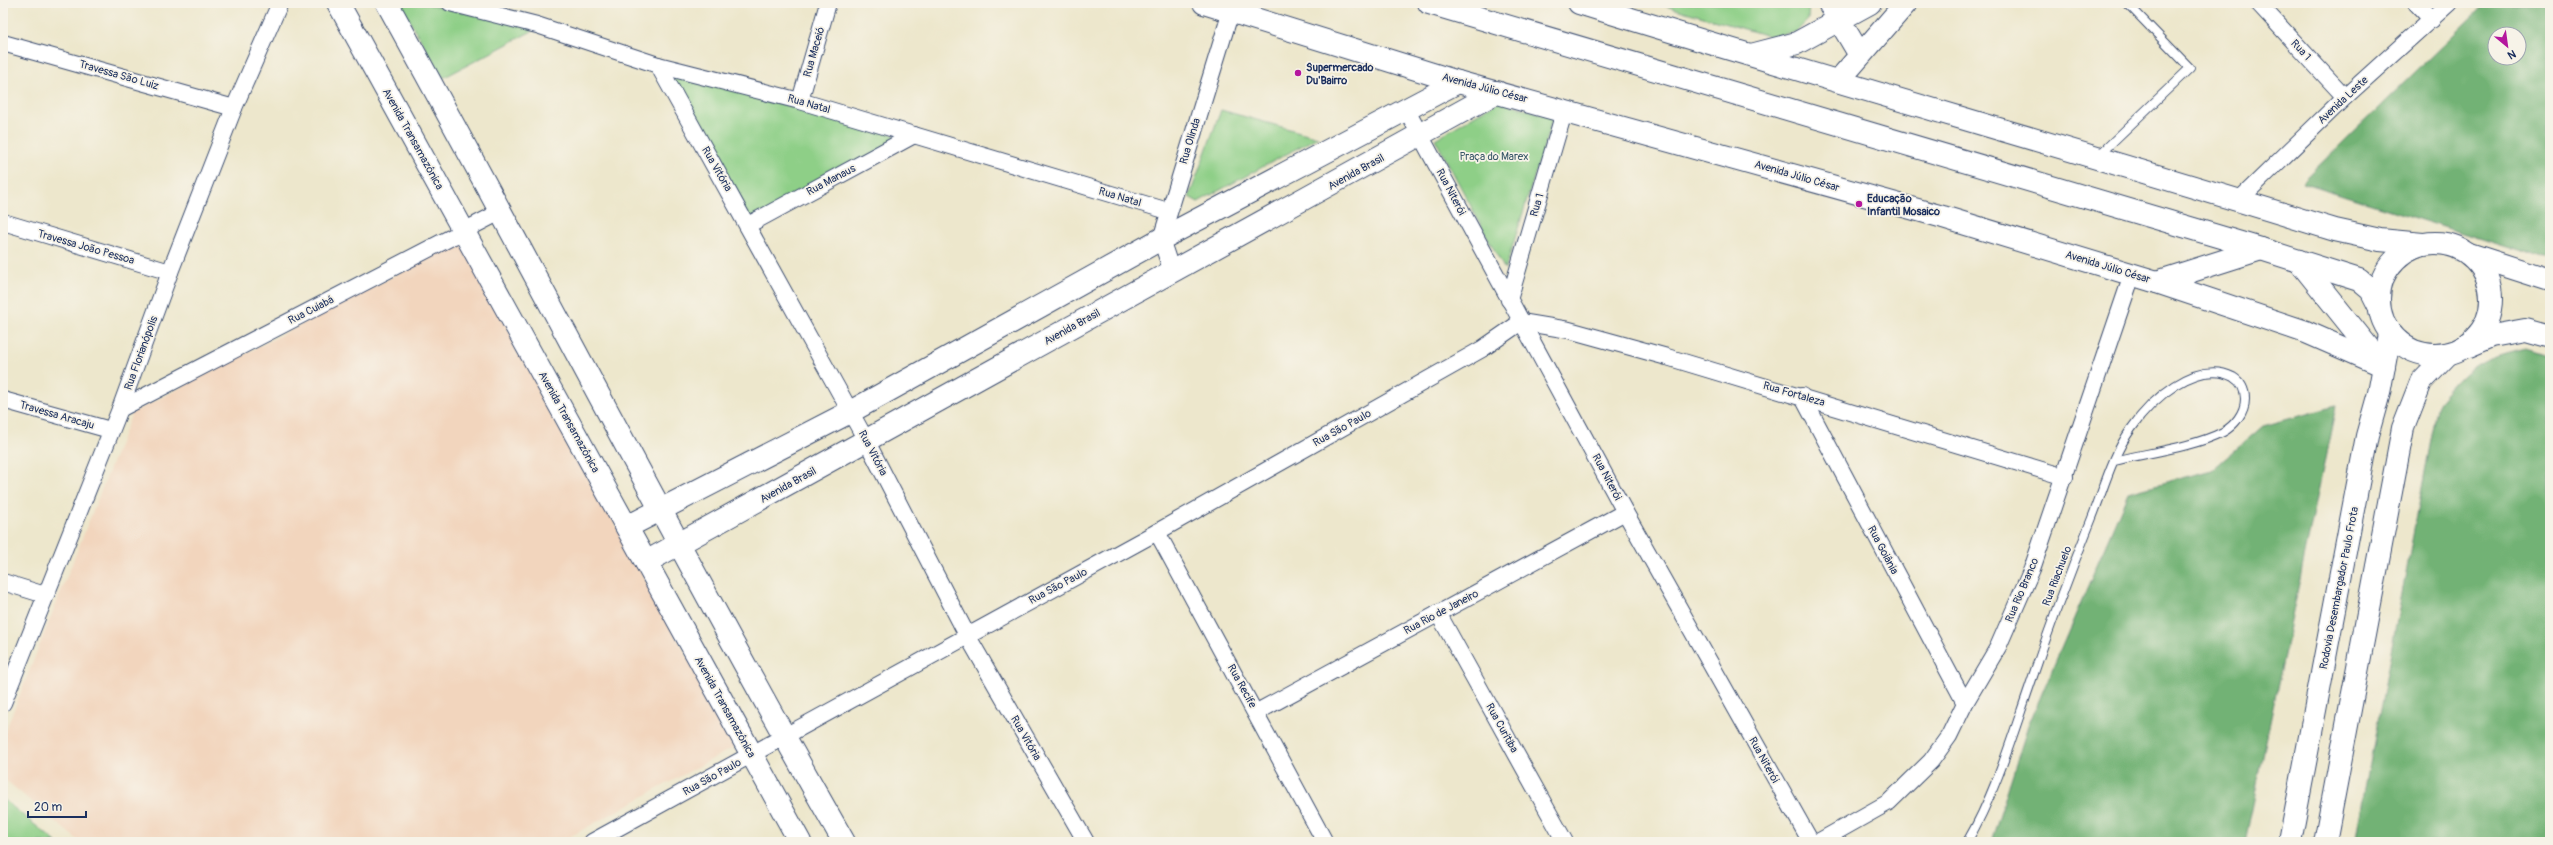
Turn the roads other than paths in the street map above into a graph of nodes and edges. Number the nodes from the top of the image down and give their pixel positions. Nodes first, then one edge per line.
1 (280, 3) edge
2 (338, 3) edge
3 (387, 3) edge
4 (450, 3) edge
5 (828, 3) edge
6 (1204, 3) edge
7 (1429, 3) edge
8 (1579, 3) edge
9 (1870, 3) edge
10 (1906, 3) edge
11 (2127, 3) edge
12 (2258, 3) edge
13 (2416, 3) edge
14 (2449, 3) edge
15 (1231, 11) junction
16 (1834, 11) edge
17 (2432, 20) junction
18 (3, 42) edge
19 (1860, 55) junction
20 (1748, 56) junction
21 (658, 65) junction
22 (1839, 80) junction
23 (1458, 82) junction
24 (1497, 92) junction
25 (2345, 97) junction
26 (800, 101) junction
27 (234, 108) junction
28 (1406, 109) junction
29 (1565, 110) junction
30 (914, 135) junction
31 (1421, 136) junction
32 (2096, 158) junction
33 (2239, 200) junction
34 (502, 211) junction
35 (1168, 211) junction
36 (3, 222) edge
37 (748, 225) junction
38 (464, 231) junction
39 (1161, 238) junction
40 (2423, 244) junction
41 (2261, 249) junction
42 (2469, 254) junction
43 (2299, 261) junction
44 (170, 272) junction
45 (1172, 272) junction
46 (2132, 275) junction
47 (2550, 280) edge
48 (2157, 282) junction
49 (1509, 300) junction
50 (2378, 304) junction
51 (1521, 322) junction
52 (2390, 334) junction
53 (2550, 337) edge
54 (2455, 352) junction
55 (2384, 366) junction
56 (1802, 396) junction
57 (3, 400) edge
58 (120, 408) junction
59 (850, 412) junction
60 (110, 430) junction
61 (866, 440) junction
62 (2114, 461) junction
63 (2065, 477) junction
64 (660, 510) junction
65 (1625, 512) junction
66 (627, 527) junction
67 (1157, 532) junction
68 (679, 544) junction
69 (646, 562) junction
70 (3, 582) edge
71 (45, 595) junction
72 (1438, 613) junction
73 (967, 635) junction
74 (3, 703) edge
75 (1965, 703) junction
76 (1257, 712) junction
77 (784, 737) junction
78 (752, 755) junction
79 (592, 842) edge
80 (800, 842) edge
81 (844, 842) edge
82 (1086, 842) edge
83 (1325, 842) edge
84 (1565, 842) edge
85 (1811, 842) edge
86 (1818, 842) edge
87 (1967, 842) edge
88 (2290, 842) edge
89 (2325, 842) edge

1 - 27 street, Rua Florianópolis
2 - 38 street, Avenida Transamazônica
3 - 34 street
4 - 21 street, Rua Natal
5 - 26 street, Rua Maceió
6 - 15 street, Avenida Júlio César
7 - 41 street
8 - 20 street
9 - 16 street
10 - 19 street
11 - 32 lane
12 - 25 street, Rua 1
13 - 17 street
14 - 17 street, Avenida Leste
15 - 23 street, Avenida Júlio César
15 - 35 street, Rua Olinda
16 - 19 street
16 - 20 street
17 - 25 street, Avenida Leste
18 - 27 street, Travessa São Luiz
19 - 22 street
20 - 22 street
21 - 26 street, Rua Natal
21 - 37 street, Rua Vitória
22 - 32 street
23 - 24 street, Avenida Júlio César
23 - 28 street
24 - 29 street, Avenida Júlio César
24 - 31 street, Avenida Brasil
25 - 33 street, Avenida Leste
26 - 30 street, Rua Natal
27 - 44 street, Rua Florianópolis
28 - 31 street, Rua Niterói
28 - 39 street
29 - 46 street, Avenida Júlio César
29 - 49 street, Rua 1
30 - 35 street, Rua Natal
30 - 37 street, Rua Manaus
31 - 45 street, Avenida Brasil
31 - 49 street, Rua Niterói
32 - 33 street
33 - 40 street
34 - 38 street, Rua Cuiabá
34 - 64 street
35 - 39 street, Rua Olinda
36 - 44 street, Travessa João Pessoa
37 - 59 street, Rua Vitória
38 - 58 street, Rua Cuiabá
38 - 66 street, Avenida Transamazônica
39 - 45 street
39 - 59 street
40 - 42 street
40 - 50 street
41 - 43 street
41 - 48 street
42 - 47 street
42 - 54 street
43 - 50 street
43 - 55 street
44 - 58 street, Rua Florianópolis
45 - 61 street, Avenida Brasil
46 - 48 street, Avenida Júlio César
46 - 63 street, Rua Rio Branco
48 - 55 street, Avenida Júlio César
49 - 51 street, Rua Niterói
50 - 52 street
51 - 56 street, Rua Fortaleza
51 - 65 street, Rua Niterói
51 - 67 street, Rua São Paulo
52 - 54 street
52 - 55 street, Rodovia Desembargador Paulo Frota
53 - 54 street
54 - 89 street
55 - 88 street, Rodovia Desembargador Paulo Frota
56 - 63 street, Rua Fortaleza
56 - 75 street, Rua Goiânia
57 - 60 street, Travessa Aracaju
58 - 60 street, Rua Florianópolis
59 - 61 street, Rua Vitória
59 - 64 street
60 - 71 street, Rua Florianópolis
61 - 68 street, Avenida Brasil
61 - 73 street, Rua Vitória
62 - 62 lane, Rua Riachuelo
62 - 87 lane, Rua Riachuelo
63 - 75 street, Rua Rio Branco
64 - 66 street
64 - 68 street
65 - 72 street, Rua Rio de Janeiro
65 - 85 street, Rua Niterói
66 - 69 street, Avenida Transamazônica
67 - 73 street, Rua São Paulo
67 - 76 street, Rua Recife
68 - 69 street, Avenida Brasil
68 - 77 street
69 - 78 street, Avenida Transamazônica
70 - 71 street
71 - 74 street, Rua Florianópolis
72 - 76 street, Rua Rio de Janeiro
72 - 84 street, Rua Curitiba
73 - 77 street, Rua São Paulo
73 - 82 street, Rua Vitória
75 - 86 street, Rua Rio Branco
76 - 83 street, Rua Recife
77 - 78 street, Rua São Paulo
77 - 81 street
78 - 79 street, Rua São Paulo
78 - 80 street, Avenida Transamazônica

